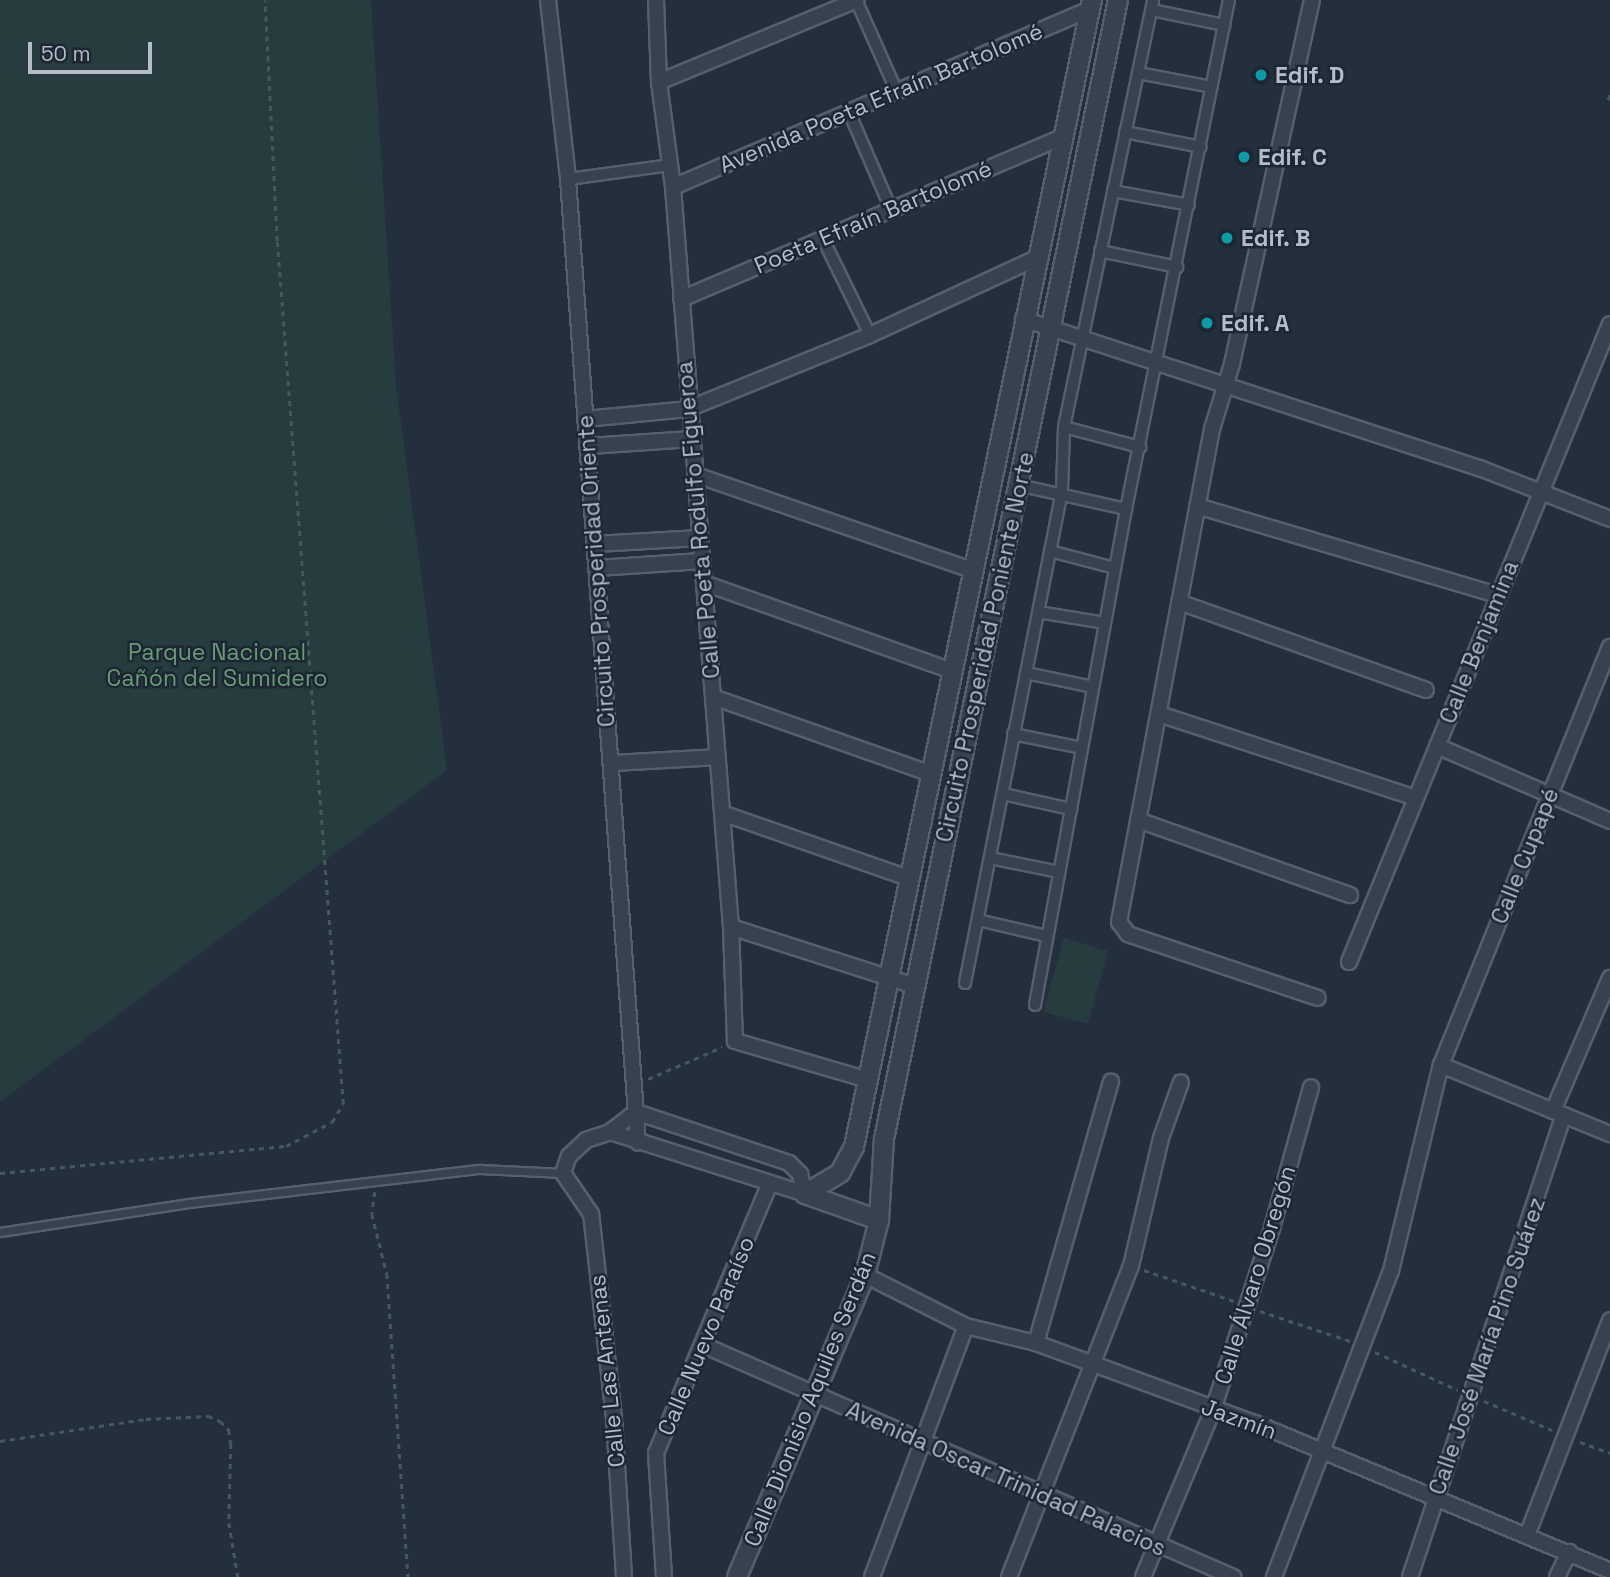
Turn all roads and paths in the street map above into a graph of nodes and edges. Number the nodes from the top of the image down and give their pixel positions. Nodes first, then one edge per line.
1 (265, 0) edge
2 (548, 0) edge
3 (656, 0) edge
4 (857, 0) edge
5 (1118, 0) edge
6 (1229, 0) edge
7 (1312, 0) edge
8 (1091, 5) edge
9 (1152, 5) edge
10 (1224, 25) junction
11 (1138, 73) junction
12 (659, 82) junction
13 (1212, 87) junction
14 (897, 92) junction
15 (1610, 94) edge
16 (1608, 100) dead end
17 (849, 112) junction
18 (1125, 132) junction
19 (1065, 136) junction
20 (1200, 147) junction
21 (670, 164) junction
22 (568, 179) junction
23 (673, 187) junction
24 (1113, 191) junction
25 (1189, 205) junction
26 (891, 209) junction
27 (822, 237) junction
28 (1100, 251) junction
29 (1037, 258) junction
30 (1177, 267) junction
31 (681, 299) junction
32 (1023, 319) junction
33 (1610, 324) edge
34 (1051, 326) junction
35 (870, 335) junction
36 (1083, 335) junction
37 (1159, 361) junction
38 (1224, 387) junction
39 (688, 409) junction
40 (585, 419) junction
41 (1064, 426) junction
42 (692, 439) junction
43 (589, 446) junction
44 (1140, 447) junction
45 (696, 475) junction
46 (1018, 485) junction
47 (1062, 491) junction
48 (1541, 491) junction
49 (1198, 506) junction
50 (1126, 509) junction
51 (1610, 519) edge
52 (700, 538) junction
53 (595, 544) junction
54 (1050, 551) junction
55 (702, 561) junction
56 (597, 568) junction
57 (1115, 568) junction
58 (975, 572) junction
59 (704, 583) junction
60 (1498, 595) junction
61 (1179, 602) junction
62 (1038, 612) junction
63 (1105, 623) junction
64 (1610, 647) edge
65 (952, 671) junction
66 (1026, 673) junction
67 (1093, 687) junction
68 (1426, 690) dead end
69 (713, 697) junction
70 (1159, 713) junction
71 (1013, 734) junction
72 (1437, 746) junction
73 (1082, 748) junction
74 (717, 757) junction
75 (611, 763) junction
76 (932, 774) junction
77 (1003, 794) junction
78 (1550, 795) junction
79 (1416, 798) junction
80 (1071, 809) junction
81 (722, 813) junction
82 (1139, 820) junction
83 (1610, 821) edge
84 (990, 858) junction
85 (1059, 873) junction
86 (911, 879) junction
87 (1350, 895) dead end
88 (978, 920) junction
89 (731, 927) junction
90 (1048, 936) junction
91 (1349, 962) dead end
92 (889, 978) junction
93 (1610, 978) edge
94 (965, 982) dead end
95 (915, 986) junction
96 (1318, 998) dead end
97 (1035, 1005) dead end
98 (734, 1041) junction
99 (1441, 1065) junction
100 (869, 1080) junction
101 (1111, 1082) dead end
102 (1181, 1082) dead end
103 (633, 1085) junction
104 (1311, 1087) dead end
105 (636, 1112) junction
106 (1559, 1113) junction
107 (610, 1132) junction
108 (1610, 1134) edge
109 (638, 1142) junction
110 (0, 1173) edge
111 (563, 1173) junction
112 (377, 1182) junction
113 (771, 1183) junction
114 (805, 1194) junction
115 (878, 1220) junction
116 (0, 1232) edge
117 (865, 1275) junction
118 (1610, 1320) edge
119 (966, 1326) junction
120 (1036, 1343) junction
121 (703, 1345) junction
122 (1093, 1364) junction
123 (814, 1394) junction
124 (1213, 1410) junction
125 (0, 1441) edge
126 (925, 1444) junction
127 (1321, 1450) junction
128 (1044, 1496) junction
129 (1435, 1501) junction
130 (1528, 1533) junction
131 (1157, 1546) junction
132 (1569, 1552) junction
133 (1610, 1571) edge
134 (237, 1577) edge
135 (408, 1577) edge
136 (624, 1577) edge
137 (664, 1577) edge
138 (737, 1577) edge
139 (872, 1577) edge
140 (1009, 1577) edge
141 (1143, 1577) edge
142 (1233, 1577) edge
143 (1274, 1577) edge
144 (1410, 1577) edge
145 (1557, 1577) edge

1 - 110 path
2 - 22 street, Circuito Prosperidad Oriente
3 - 12 street, Calle Poeta Rodulfo Figueroa
4 - 12 street
4 - 14 street
5 - 34 street, Circuito Prosperidad Poniente Norte
6 - 10 street
7 - 38 street
8 - 14 street, Avenida Poeta Efraín Bartolomé
8 - 19 street, Circuito Prosperidad Poniente Norte
9 - 10 street
9 - 11 street
10 - 13 street
11 - 13 street
11 - 18 street
12 - 21 street, Calle Poeta Rodulfo Figueroa
13 - 20 street
14 - 17 street, Avenida Poeta Efraín Bartolomé
15 - 16 path
17 - 23 street, Avenida Poeta Efraín Bartolomé
17 - 26 street
18 - 20 street
18 - 24 street
19 - 26 street, Poeta Efraín Bartolomé
19 - 29 street, Circuito Prosperidad Poniente Norte
20 - 25 street
21 - 22 street
21 - 23 street, Calle Poeta Rodulfo Figueroa
22 - 40 street, Circuito Prosperidad Oriente
23 - 31 street, Calle Poeta Rodulfo Figueroa
24 - 25 street
24 - 28 street
25 - 30 street
26 - 27 street, Poeta Efraín Bartolomé
27 - 31 street, Poeta Efraín Bartolomé
27 - 35 street
28 - 30 street
28 - 36 street
29 - 32 street, Circuito Prosperidad Poniente Norte
29 - 35 street
30 - 37 street
31 - 39 street, Calle Poeta Rodulfo Figueroa
32 - 34 street
32 - 58 street, Circuito Prosperidad Poniente Norte
33 - 48 street, Calle Benjamina
34 - 36 street
34 - 46 street, Circuito Prosperidad Poniente Norte
35 - 39 street
36 - 37 street
36 - 41 street
37 - 38 street
37 - 44 street
38 - 48 street
38 - 49 street
39 - 40 street
39 - 42 street, Calle Poeta Rodulfo Figueroa
40 - 43 street, Circuito Prosperidad Oriente
41 - 44 street
41 - 47 street
42 - 43 street
42 - 45 street, Calle Poeta Rodulfo Figueroa
43 - 53 street, Circuito Prosperidad Oriente
44 - 50 street
45 - 52 street, Calle Poeta Rodulfo Figueroa
45 - 58 street
46 - 47 street
46 - 95 street, Circuito Prosperidad Poniente Norte
47 - 50 street
47 - 54 street
48 - 51 street
48 - 60 street, Calle Benjamina
49 - 60 street
49 - 61 street
50 - 57 street
52 - 53 street
52 - 55 street, Calle Poeta Rodulfo Figueroa
53 - 56 street, Circuito Prosperidad Oriente
54 - 57 street
54 - 62 street
55 - 56 street
55 - 59 street, Calle Poeta Rodulfo Figueroa
56 - 75 street, Circuito Prosperidad Oriente
57 - 63 street
58 - 65 street, Circuito Prosperidad Poniente Norte
59 - 65 street
59 - 69 street, Calle Poeta Rodulfo Figueroa
60 - 72 street, Calle Benjamina
61 - 68 street
61 - 70 street
62 - 63 street
62 - 66 street
63 - 67 street
64 - 78 street, Calle Cupapé
65 - 76 street, Circuito Prosperidad Poniente Norte
66 - 67 street
66 - 71 street
67 - 73 street
69 - 74 street, Calle Poeta Rodulfo Figueroa
69 - 76 street
70 - 79 street
70 - 82 street
71 - 73 street
71 - 77 street
72 - 78 street
72 - 79 street, Calle Benjamina
73 - 80 street
74 - 75 street
74 - 81 street, Calle Poeta Rodulfo Figueroa
75 - 103 street, Circuito Prosperidad Oriente
76 - 86 street, Circuito Prosperidad Poniente Norte
77 - 80 street
77 - 84 street
78 - 83 street
78 - 99 street, Calle Cupapé
79 - 91 street, Calle Benjamina
80 - 85 street
81 - 86 street
81 - 89 street, Calle Poeta Rodulfo Figueroa
82 - 87 street
82 - 96 street
84 - 85 street
84 - 88 street
85 - 90 street
86 - 92 street, Circuito Prosperidad Poniente Norte
88 - 90 street
88 - 94 street
89 - 92 street
89 - 98 street, Calle Poeta Rodulfo Figueroa
90 - 97 street
92 - 95 street
92 - 100 street, Circuito Prosperidad Poniente Norte
93 - 106 street, Calle José María Pino Suárez
95 - 115 street, Circuito Prosperidad Poniente Norte
98 - 100 street
98 - 103 path
99 - 106 street
99 - 127 street, Calle Cupapé
100 - 114 street, Circuito Prosperidad Poniente Norte
101 - 120 street
102 - 122 street
103 - 105 street, Circuito Prosperidad Oriente
104 - 124 street, Calle Álvaro Obregón
105 - 107 street
105 - 109 street, Circuito Prosperidad Oriente
105 - 114 street
106 - 108 street
106 - 129 street, Calle José María Pino Suárez
107 - 109 street
107 - 111 street
109 - 113 street
111 - 112 lane
111 - 136 street, Calle Las Antenas
112 - 116 lane
112 - 135 path
113 - 114 street
113 - 121 street, Calle Nuevo Paraíso
114 - 115 street
115 - 117 street, Calle Dionisio Aquiles Serdán
117 - 119 street, Jazmín
117 - 123 street, Calle Dionisio Aquiles Serdán
118 - 130 street
119 - 120 street, Jazmín
119 - 126 street
120 - 122 street, Jazmín
121 - 123 street, Avenida Oscar Trinidad Palacios
121 - 137 street, Calle Nuevo Paraíso
122 - 124 street, Jazmín
122 - 128 street
123 - 126 street, Avenida Oscar Trinidad Palacios
123 - 138 street, Calle Dionisio Aquiles Serdán
124 - 127 street, Jazmín
124 - 131 street, Calle Álvaro Obregón
125 - 134 path
126 - 128 street, Avenida Oscar Trinidad Palacios
126 - 139 street
127 - 129 street, Jazmín
127 - 143 street, Calle Cupapé
128 - 131 street, Avenida Oscar Trinidad Palacios
128 - 140 street
129 - 130 street, Jazmín
129 - 144 street, Calle José María Pino Suárez
130 - 132 street, Jazmín
131 - 141 street, Calle Álvaro Obregón
131 - 142 street, Avenida Oscar Trinidad Palacios
132 - 133 street, Jazmín
132 - 145 street

